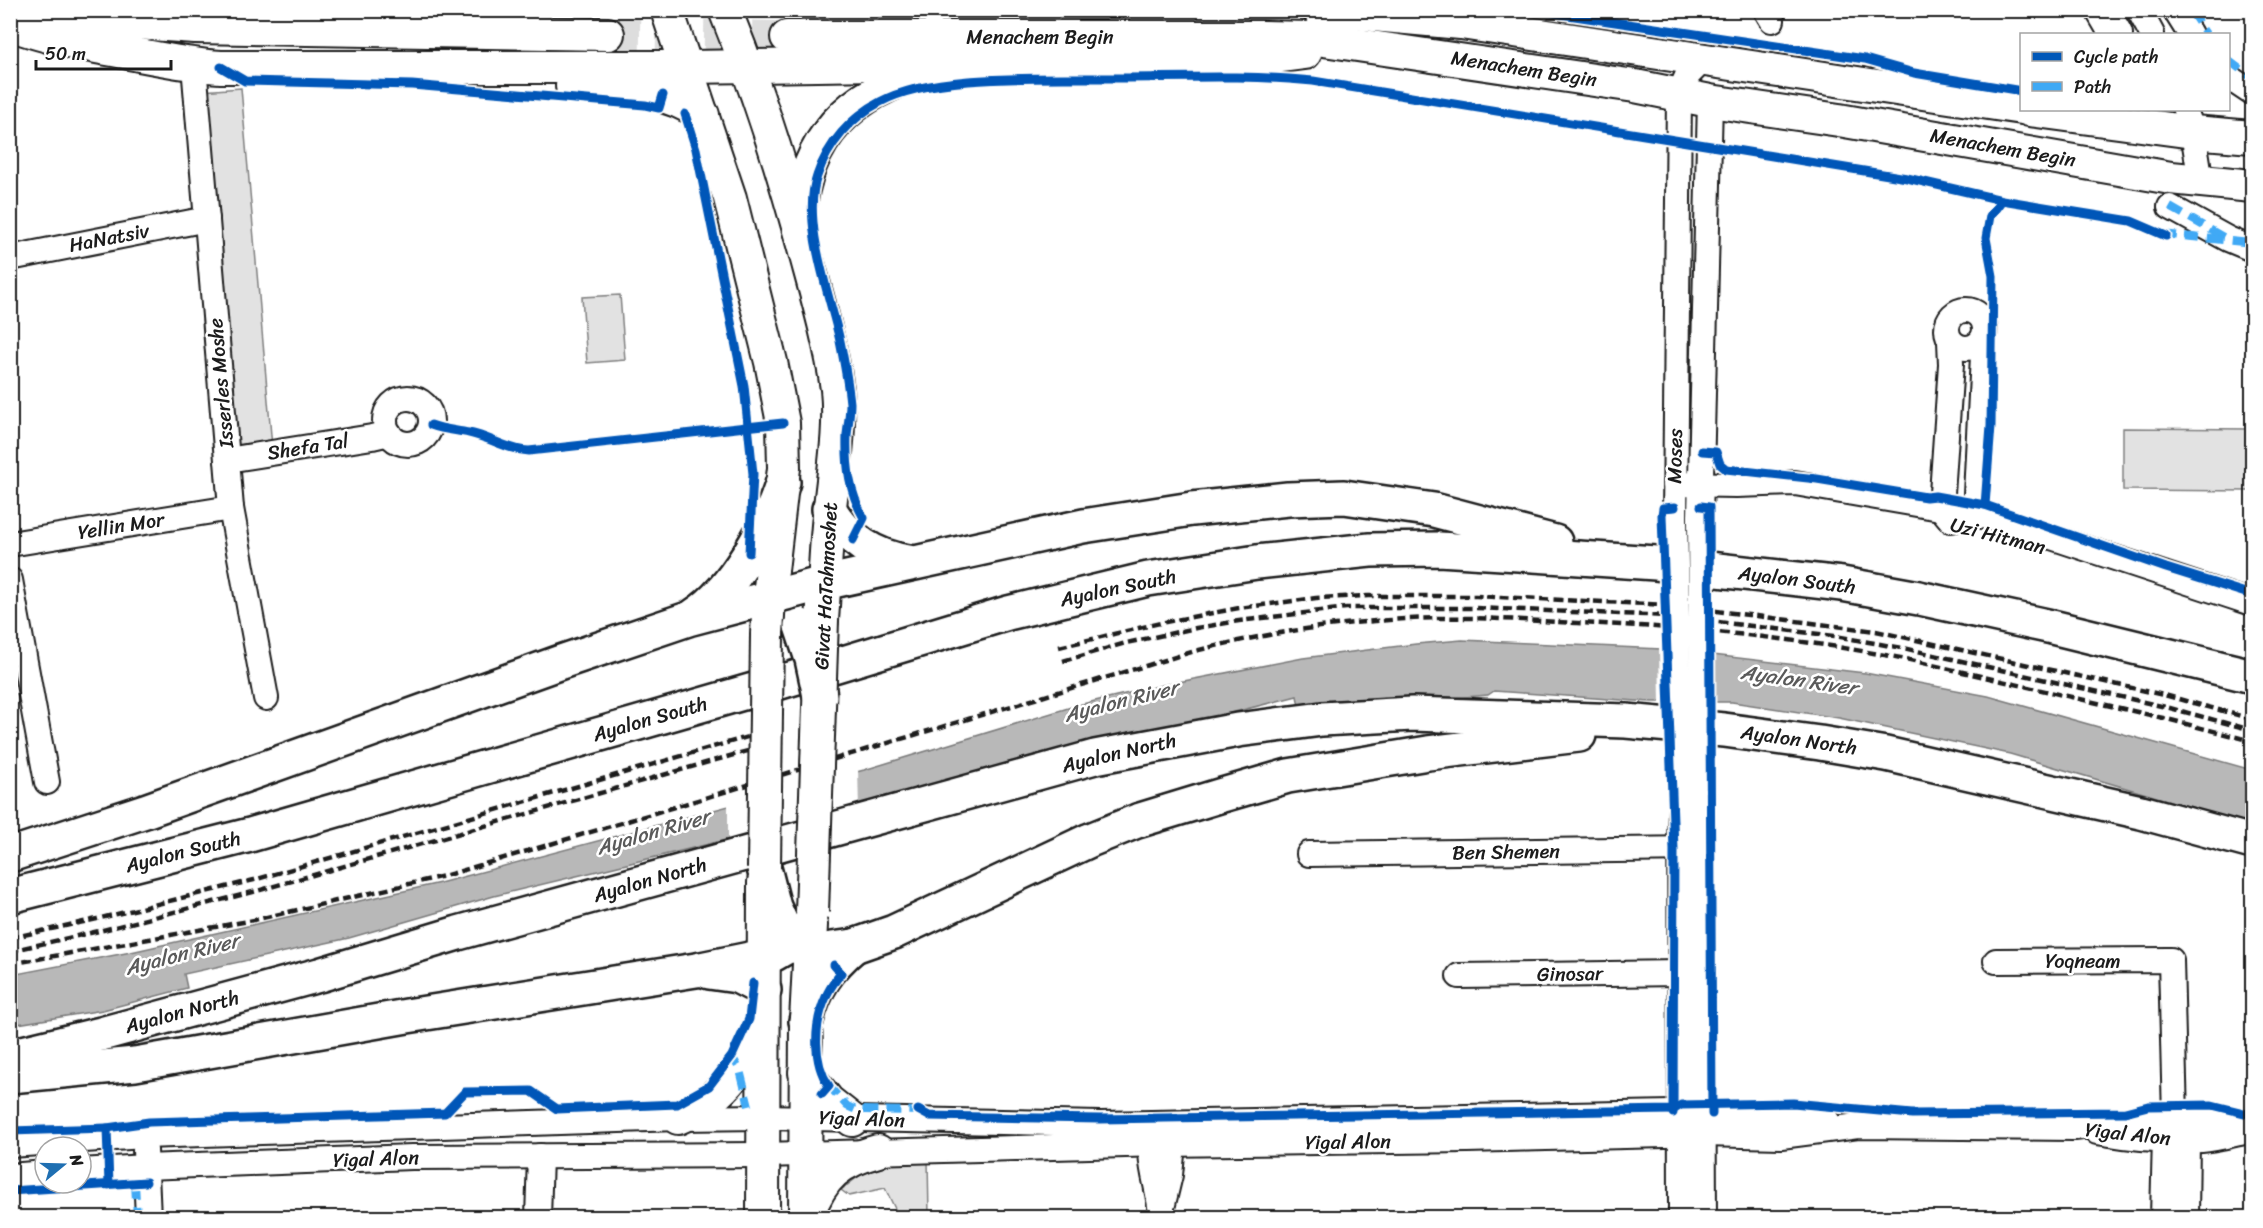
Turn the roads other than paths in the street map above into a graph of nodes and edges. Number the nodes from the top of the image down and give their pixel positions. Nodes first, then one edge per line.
1 (667, 10) edge
2 (725, 10) edge
3 (1319, 10) edge
4 (2102, 10) edge
5 (2139, 10) edge
6 (2175, 10) edge
7 (10, 13) edge
8 (1396, 14) edge
9 (1454, 17) edge
10 (10, 24) edge
11 (2115, 33) edge
12 (2151, 33) edge
13 (2189, 33) edge
14 (608, 34) tunnel mouth
15 (787, 37) tunnel mouth
16 (1347, 42) junction
17 (1703, 60) junction
18 (964, 62) junction
19 (194, 65) junction
20 (748, 66) junction
21 (323, 67) junction
22 (687, 67) junction
23 (2230, 78) edge
24 (2253, 93) edge
25 (1679, 94) junction
26 (1710, 100) junction
27 (2020, 108) edge
28 (2044, 111) edge
29 (703, 115) junction
30 (2105, 115) edge
31 (2189, 121) edge
32 (2253, 137) edge
33 (2201, 182) junction
34 (2253, 186) edge
35 (2170, 207) dead end
36 (207, 219) junction
37 (799, 229) junction
38 (2253, 249) edge
39 (10, 258) edge
40 (1984, 336) junction
41 (1950, 341) junction
42 (1968, 370) dead end
43 (389, 433) dead end
44 (227, 460) junction
45 (1962, 461) junction
46 (783, 482) junction
47 (1675, 484) junction
48 (1701, 485) junction
49 (231, 508) junction
50 (829, 509) junction
51 (1957, 515) junction
52 (10, 544) edge
53 (917, 562) junction
54 (1632, 562) junction
55 (10, 580) edge
56 (824, 583) junction
57 (769, 597) junction
58 (2253, 603) edge
59 (2253, 616) edge
60 (688, 619) junction
61 (812, 623) junction
62 (2253, 676) edge
63 (820, 696) joint
64 (266, 698) dead end
65 (1661, 724) junction
66 (1691, 769) junction
67 (47, 782) dead end
68 (2253, 842) edge
69 (1692, 850) junction
70 (1309, 854) dead end
71 (10, 855) edge
72 (764, 868) joint
73 (10, 896) edge
74 (795, 928) junction
75 (854, 946) junction
76 (764, 957) junction
77 (1996, 962) dead end
78 (696, 970) junction
79 (1681, 973) junction
80 (1459, 976) dead end
81 (764, 990) junction
82 (806, 1022) junction
83 (764, 1023) junction
84 (10, 1056) edge
85 (805, 1072) junction
86 (10, 1076) edge
87 (764, 1117) junction
88 (678, 1118) junction
89 (805, 1118) junction
90 (2175, 1118) junction
91 (852, 1120) junction
92 (1162, 1122) junction
93 (1692, 1124) junction
94 (2074, 1128) junction
95 (2253, 1129) edge
96 (144, 1136) junction
97 (2176, 1140) junction
98 (1162, 1144) junction
99 (10, 1145) edge
100 (878, 1151) junction
101 (806, 1152) junction
102 (764, 1155) junction
103 (540, 1156) junction
104 (146, 1167) junction
105 (93, 1170) edge
106 (33, 1174) edge
107 (10, 1176) edge
108 (1161, 1215) edge
109 (148, 1218) edge
110 (538, 1218) edge
111 (763, 1218) edge
112 (806, 1218) edge
113 (1681, 1218) edge
114 (1704, 1218) edge
115 (2163, 1218) edge
116 (2186, 1218) edge

1 - 22 main road
2 - 20 main road, Givat HaTahmoshet
3 - 8 main road, Menachem Begin
4 - 11 main road
5 - 12 street
6 - 13 street
7 - 14 main road
8 - 9 main road, Menachem Begin
9 - 17 main road, Menachem Begin
10 - 19 main road
15 - 16 main road, Menachem Begin
16 - 18 main road
16 - 25 main road, Menachem Begin
17 - 25 street
17 - 27 main road, Menachem Begin
18 - 20 main road
18 - 37 main road
19 - 21 main road
19 - 36 street, Isserles Moshe
20 - 22 main road
20 - 37 main road, Givat HaTahmoshet
21 - 22 main road
21 - 29 main road
22 - 29 main road
23 - 24 street
25 - 26 main road, Menachem Begin
25 - 47 street, Moses
26 - 33 main road, Menachem Begin
26 - 48 street, Moses
28 - 30 main road
29 - 46 main road
30 - 31 main road
31 - 32 main road
31 - 33 street
33 - 34 main road, Menachem Begin
35 - 38 street
36 - 39 street, HaNatsiv
36 - 44 street, Isserles Moshe
37 - 50 main road, Givat HaTahmoshet
40 - 41 street
40 - 41 street
40 - 51 street
41 - 51 street
42 - 45 street
43 - 44 street, Shefa Tal
44 - 49 street, Isserles Moshe
45 - 51 street
45 - 51 street
46 - 57 main road
46 - 60 highway
47 - 48 street, Uzi Hitman
47 - 66 street, Moses, bridge
48 - 51 street, Uzi Hitman
48 - 66 street, Moses, bridge
49 - 52 street, Yellin Mor
49 - 64 street, Isserles Moshe
50 - 53 highway
50 - 56 main road, Givat HaTahmoshet
51 - 58 street, Uzi Hitman
51 - 59 street, Uzi Hitman
53 - 54 highway
53 - 56 highway
54 - 62 highway, Ayalon South
54 - 73 highway, Ayalon South
55 - 67 street
56 - 57 highway
56 - 61 main road, Givat HaTahmoshet
57 - 60 highway
57 - 61 highway
57 - 72 main road, bridge
60 - 71 highway
61 - 63 highway, bridge
63 - 74 main road, Givat HaTahmoshet, bridge
65 - 68 highway, Ayalon North
65 - 75 highway
65 - 84 highway, Ayalon North
66 - 69 street, Moses
69 - 70 street, Ben Shemen
69 - 79 street, Moses
69 - 93 street, Moses
72 - 74 highway
74 - 75 highway
74 - 76 highway
74 - 82 main road, Givat HaTahmoshet
75 - 82 highway
76 - 78 highway
76 - 81 main road
77 - 90 street, Yoqneam
78 - 81 highway
78 - 86 highway
79 - 80 street, Ginosar
79 - 93 street, Moses
81 - 83 main road
82 - 85 main road, Givat HaTahmoshet
83 - 87 main road
83 - 88 main road
85 - 89 main road, Givat HaTahmoshet
85 - 91 main road
87 - 88 street, Yigal Alon
87 - 89 street, Yigal Alon
87 - 102 main road
88 - 96 street, Yigal Alon
89 - 91 street, Yigal Alon
89 - 101 main road, Givat HaTahmoshet
90 - 94 street, Yigal Alon
90 - 95 street, Yigal Alon
90 - 97 street
91 - 92 street, Yigal Alon
92 - 93 street, Yigal Alon
92 - 98 street
93 - 94 street, Yigal Alon
93 - 98 street, Yigal Alon
93 - 113 street
93 - 114 street
94 - 97 street, Yigal Alon
95 - 97 street, Yigal Alon
96 - 99 street, Yigal Alon
96 - 104 street
97 - 115 street
97 - 116 street
98 - 100 street, Yigal Alon
98 - 108 street
100 - 101 street, Yigal Alon
100 - 112 main road
101 - 102 street, Yigal Alon
101 - 112 main road, Givat HaTahmoshet
102 - 103 street, Yigal Alon
102 - 111 main road
103 - 104 street, Yigal Alon
103 - 110 street
104 - 105 street, Yigal Alon
104 - 109 street
106 - 107 street

